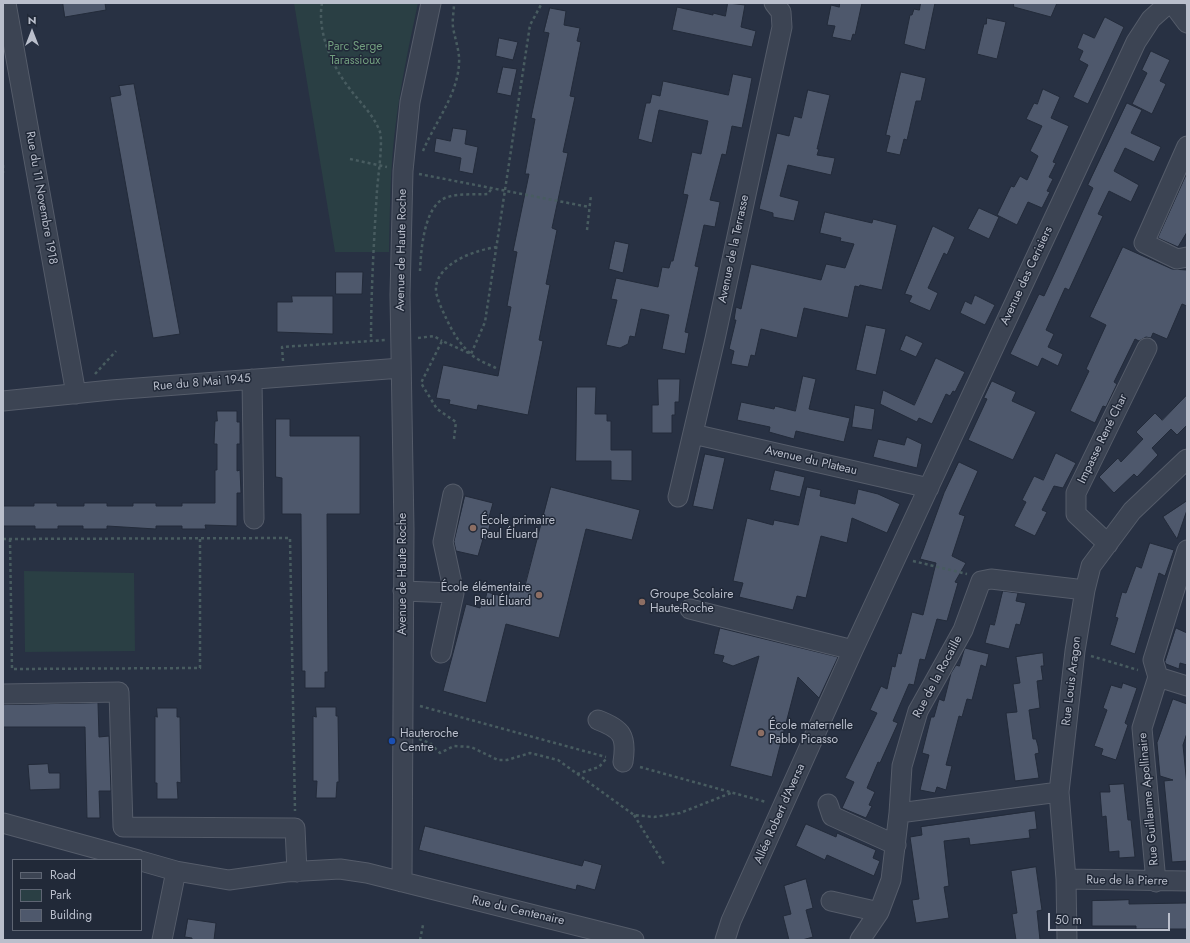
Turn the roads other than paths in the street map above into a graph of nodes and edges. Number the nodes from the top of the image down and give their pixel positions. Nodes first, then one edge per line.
1 (6, 3) edge
2 (431, 3) edge
3 (774, 3) edge
4 (1178, 9) edge
5 (1187, 146) edge
6 (1187, 257) edge
7 (1147, 348) dead end
8 (402, 368) junction
9 (252, 379) junction
10 (75, 386) junction
11 (3, 401) edge
12 (694, 434) junction
13 (1187, 459) edge
14 (929, 488) junction
15 (453, 494) dead end
16 (678, 497) dead end
17 (254, 519) dead end
18 (1108, 544) junction
19 (1187, 550) edge
20 (903, 559) joint
21 (1085, 590) junction
22 (403, 591) junction
23 (454, 594) junction
24 (690, 609) dead end
25 (853, 650) junction
26 (440, 653) dead end
27 (1158, 677) junction
28 (1187, 686) edge
29 (3, 694) edge
30 (598, 720) dead end
31 (615, 760) road end
32 (1059, 792) junction
33 (828, 804) dead end
34 (899, 813) junction
35 (3, 823) edge
36 (896, 845) junction
37 (134, 859) edge
38 (142, 861) edge
39 (176, 870) junction
40 (297, 872) junction
41 (1066, 879) junction
42 (402, 882) junction
43 (1156, 882) junction
44 (1187, 882) edge
45 (831, 901) dead end
46 (878, 912) junction
47 (162, 940) edge
48 (634, 940) edge
49 (725, 940) edge
50 (860, 940) edge
51 (1067, 940) edge

1 - 10 street, Rue du 11 Novembre 1918
2 - 8 street, Avenue de Haute Roche
3 - 12 street, Avenue de la Terrasse
4 - 14 street, Avenue des Cerisiers
5 - 6 street
7 - 18 street, Impasse René Char
8 - 9 street, Rue du 8 Mai 1945
8 - 22 street, Avenue de Haute Roche
9 - 10 street, Rue du 8 Mai 1945
9 - 17 street
10 - 11 street, Rue du 8 Mai 1945
12 - 14 street, Avenue du Plateau
12 - 16 street, Avenue de la Terrasse
13 - 18 street, Rue Louis Aragon
14 - 20 street, Avenue des Cerisiers
15 - 23 street
18 - 21 street, Rue Louis Aragon
19 - 27 street
20 - 25 street, Allée Robert d'Aversa
21 - 32 street, Rue Louis Aragon
21 - 34 street, Rue de la Rocaille
22 - 23 street
22 - 42 street, Avenue de Haute Roche
23 - 26 street
24 - 25 street
25 - 49 street, Allée Robert d'Aversa
27 - 28 street
27 - 43 street, Rue Guillaume Apollinaire
29 - 40 street
30 - 31 street
32 - 34 street
32 - 41 street, Rue Louis Aragon
33 - 36 street
34 - 36 street, Rue de la Rocaille
35 - 37 street
36 - 46 street, Rue de la Rocaille
38 - 39 street
39 - 40 street
39 - 47 street
40 - 42 street
41 - 43 street, Rue de la Pierre
41 - 51 street, Rue Louis Aragon
42 - 48 street, Rue du Centenaire
43 - 44 street, Rue de la Pierre
45 - 46 street
46 - 50 street, Rue de la Rocaille

